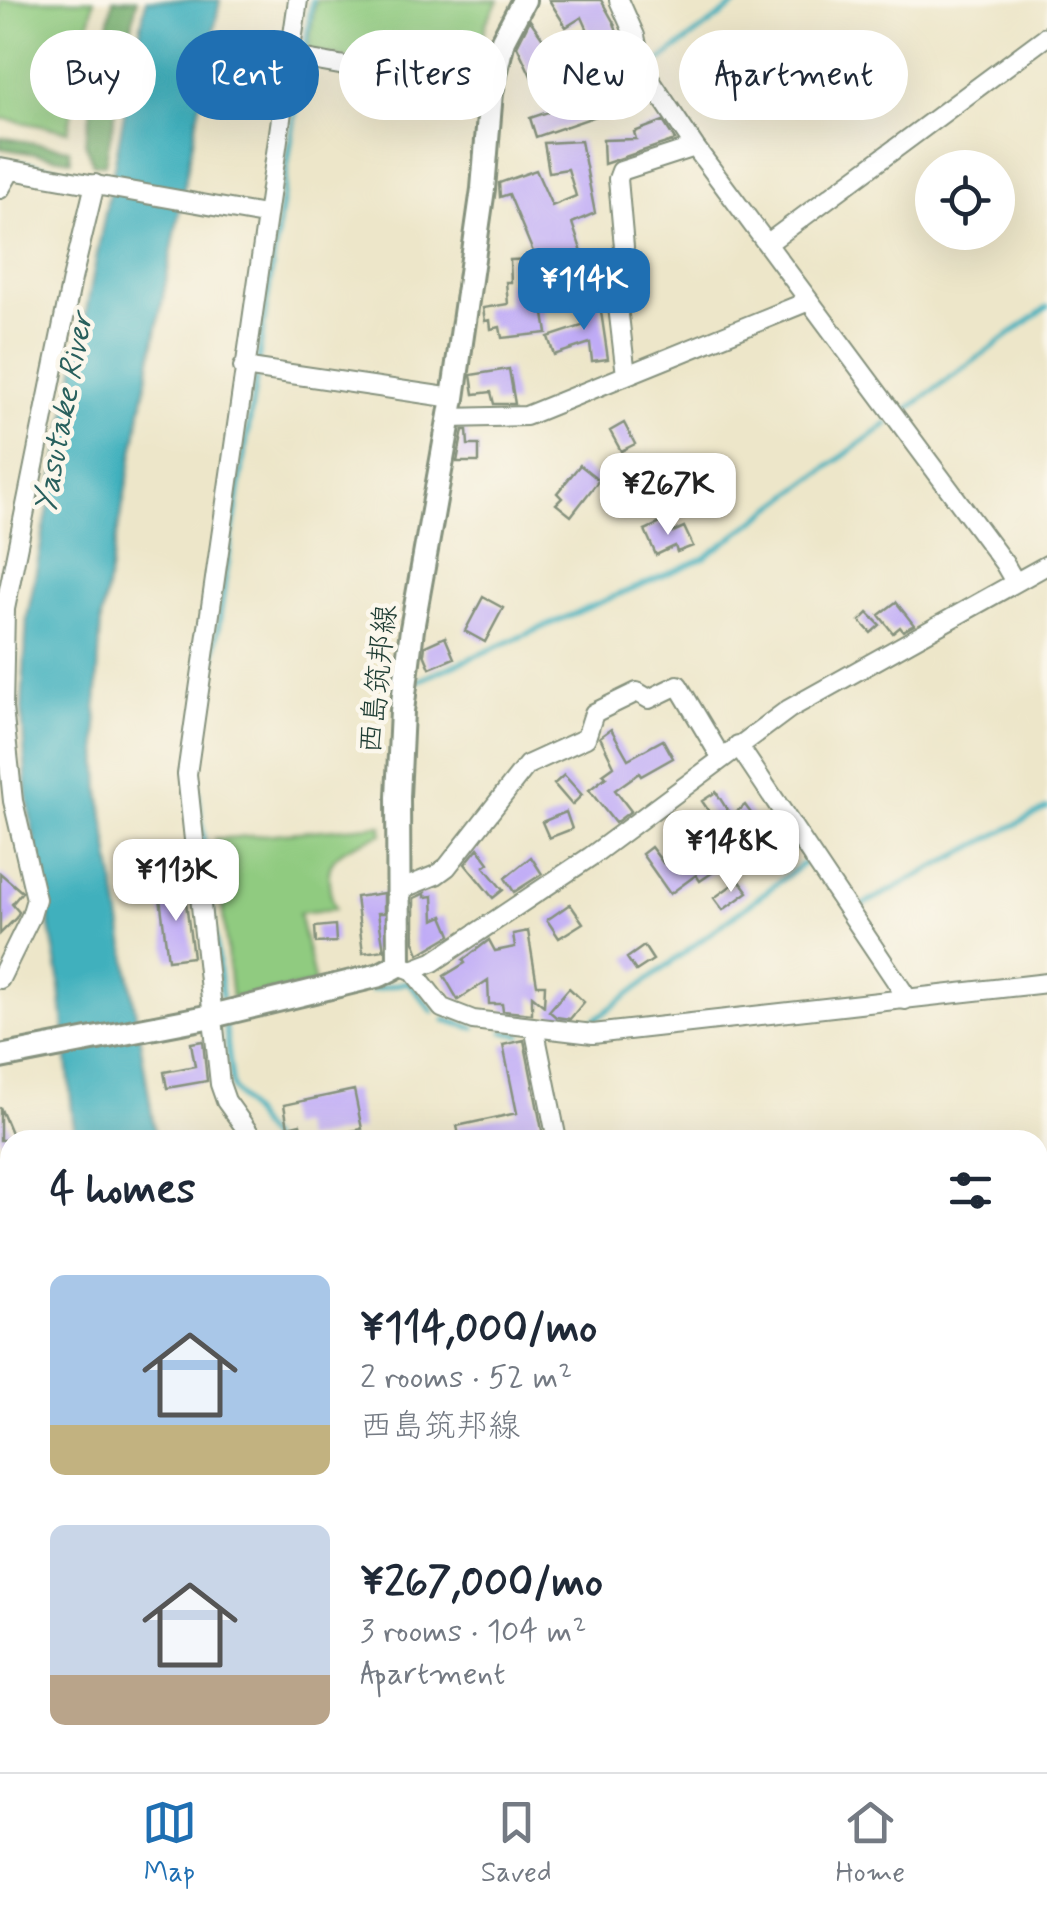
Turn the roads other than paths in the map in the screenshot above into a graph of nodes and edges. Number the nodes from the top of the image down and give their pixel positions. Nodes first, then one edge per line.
1 (298, 0) edge
2 (524, 0) edge
3 (619, 0) edge
4 (293, 30) edge
5 (507, 32) edge
6 (1047, 36) edge
7 (279, 120) edge
8 (489, 120) edge
9 (695, 147) junction
10 (6, 169) edge
11 (99, 185) junction
12 (0, 190) edge
13 (264, 216) junction
14 (768, 243) junction
15 (808, 301) junction
16 (243, 367) junction
17 (626, 375) junction
18 (452, 408) junction
19 (1047, 565) edge
20 (1015, 582) junction
21 (738, 745) junction
22 (721, 757) junction
23 (399, 890) junction
24 (406, 968) junction
25 (0, 980) edge
26 (1047, 984) edge
27 (904, 1000) junction
28 (212, 1016) junction
29 (534, 1027) junction
30 (4, 1050) edge
31 (247, 1130) edge
32 (555, 1130) edge

1 - 4 street
2 - 5 main road, 西島筑邦線
3 - 9 street
6 - 14 street
7 - 13 street
8 - 18 main road, 西島筑邦線
9 - 14 street
9 - 17 street
10 - 11 street
10 - 12 street
11 - 13 street
11 - 25 street
13 - 16 street
14 - 15 street
15 - 17 street
15 - 20 street
16 - 18 street
16 - 28 street
17 - 18 street
18 - 23 main road, 西島筑邦線
19 - 20 street
20 - 21 street
21 - 22 street
21 - 27 street
22 - 23 street
22 - 24 street
23 - 24 main road, 西島筑邦線
24 - 28 main road
24 - 29 street
26 - 27 street
27 - 29 street
28 - 30 main road
28 - 31 street
29 - 32 street

